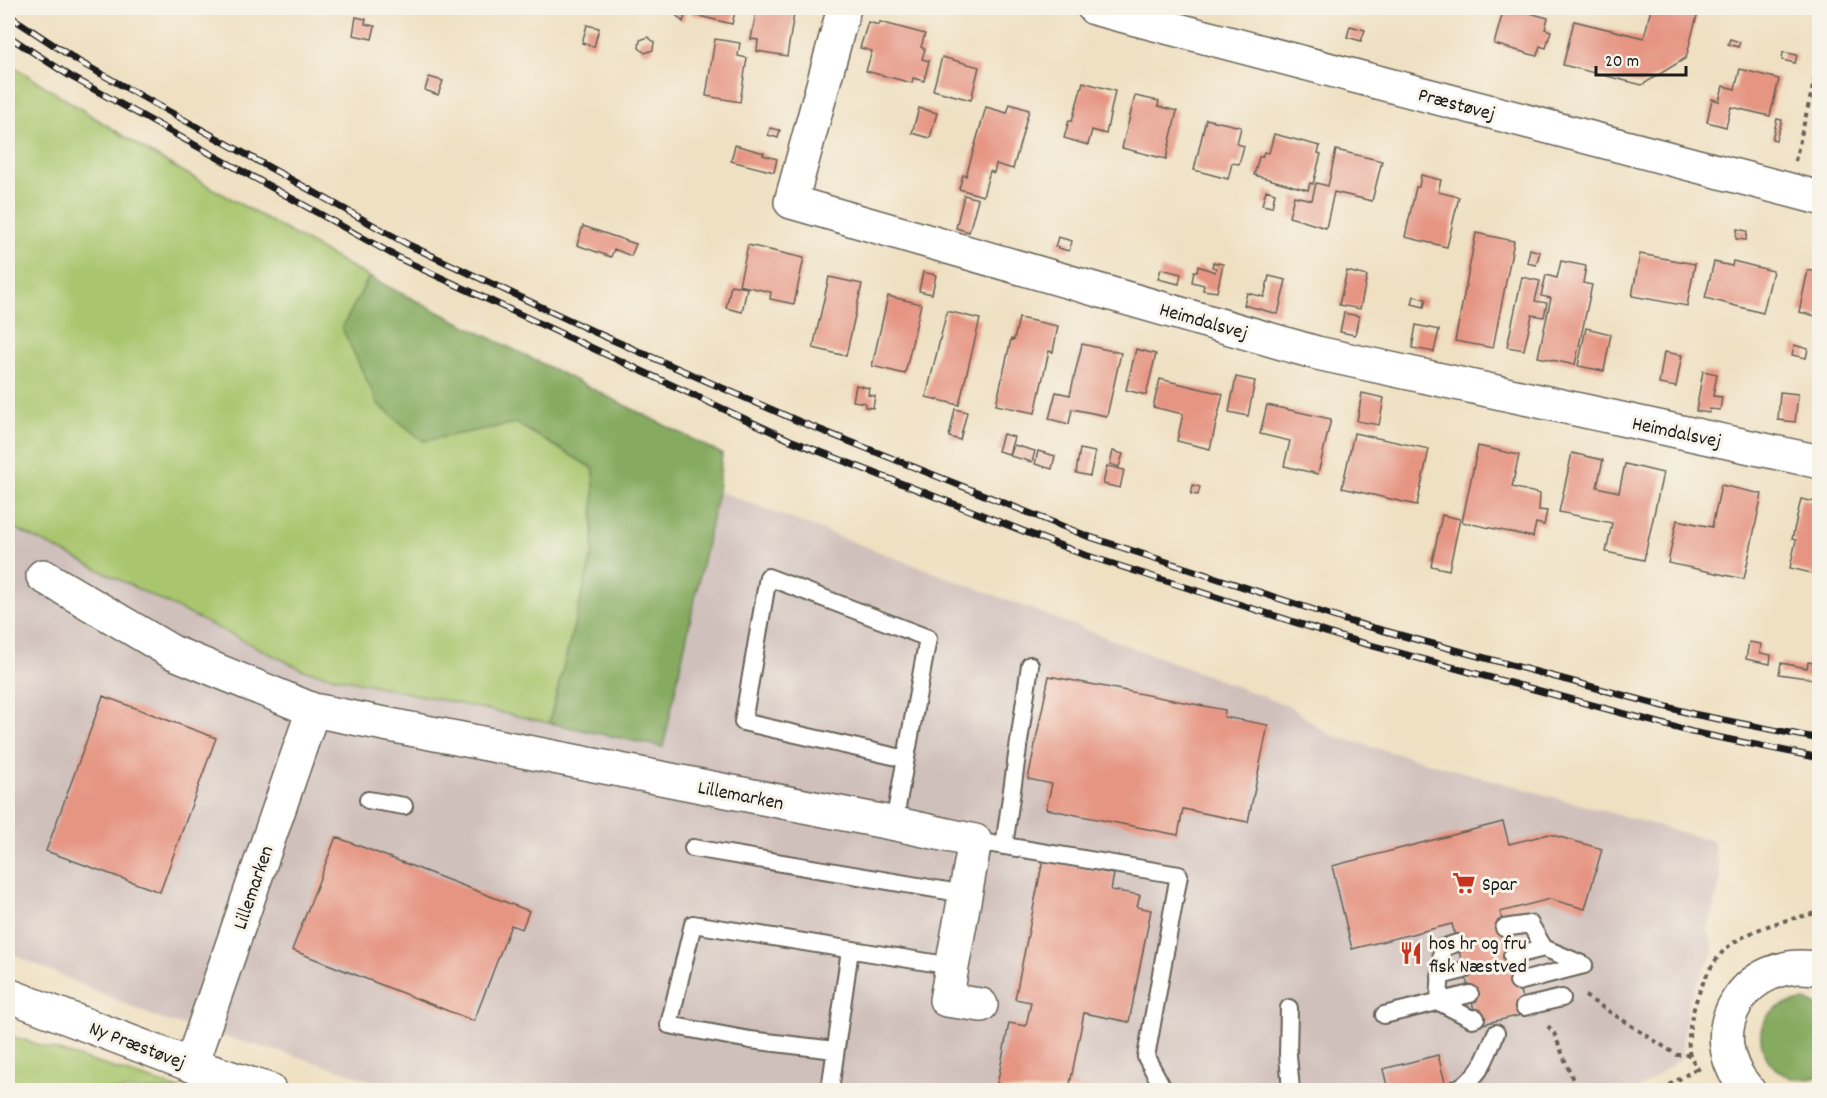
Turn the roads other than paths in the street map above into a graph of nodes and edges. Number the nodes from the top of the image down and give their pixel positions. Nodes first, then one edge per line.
1 (844, 8) edge
2 (1094, 8) edge
3 (1820, 198) edge
4 (1820, 462) edge
5 (43, 576) dead end
6 (1030, 665) dead end
7 (313, 710) junction
8 (906, 759) junction
9 (368, 800) dead end
10 (404, 806) dead end
11 (894, 823) junction
12 (989, 843) junction
13 (693, 848) dead end
14 (965, 894) junction
15 (1504, 928) dead end
16 (1457, 943) dead end
17 (1544, 948) junction
18 (850, 950) junction
19 (1512, 956) dead end
20 (951, 966) junction
21 (1820, 969) edge
22 (1464, 970) dead end
23 (1440, 976) junction
24 (1518, 982) dead end
25 (1470, 994) dead end
26 (8, 995) edge
27 (1562, 998) dead end
28 (1439, 1002) junction
29 (981, 1005) dead end
30 (1524, 1007) dead end
31 (1289, 1008) dead end
32 (1384, 1015) dead end
33 (1476, 1018) dead end
34 (1496, 1033) dead end
35 (835, 1050) junction
36 (191, 1065) junction
37 (1725, 1082) edge
38 (269, 1090) edge
39 (830, 1090) edge
40 (1164, 1090) edge
41 (1291, 1090) edge
42 (1454, 1090) edge

1 - 4 street, Heimdalsvej
2 - 3 street, Præstøvej
5 - 7 street, Lillemarken
6 - 12 lane
7 - 11 street, Lillemarken
7 - 36 street, Lillemarken
8 - 8 lane
8 - 11 lane
9 - 10 lane
11 - 12 street, Lillemarken
12 - 14 street
12 - 40 lane
13 - 14 lane
14 - 20 street
15 - 17 lane
16 - 23 lane
17 - 19 lane
17 - 24 lane
18 - 20 lane
18 - 35 lane
18 - 35 lane
20 - 29 street
21 - 37 street
22 - 23 lane
23 - 28 lane
25 - 28 lane
26 - 36 street, Ny Præstøvej
27 - 30 lane
28 - 32 lane
28 - 33 lane
31 - 41 lane
34 - 42 lane
35 - 39 lane
36 - 38 street, Ny Præstøvej

